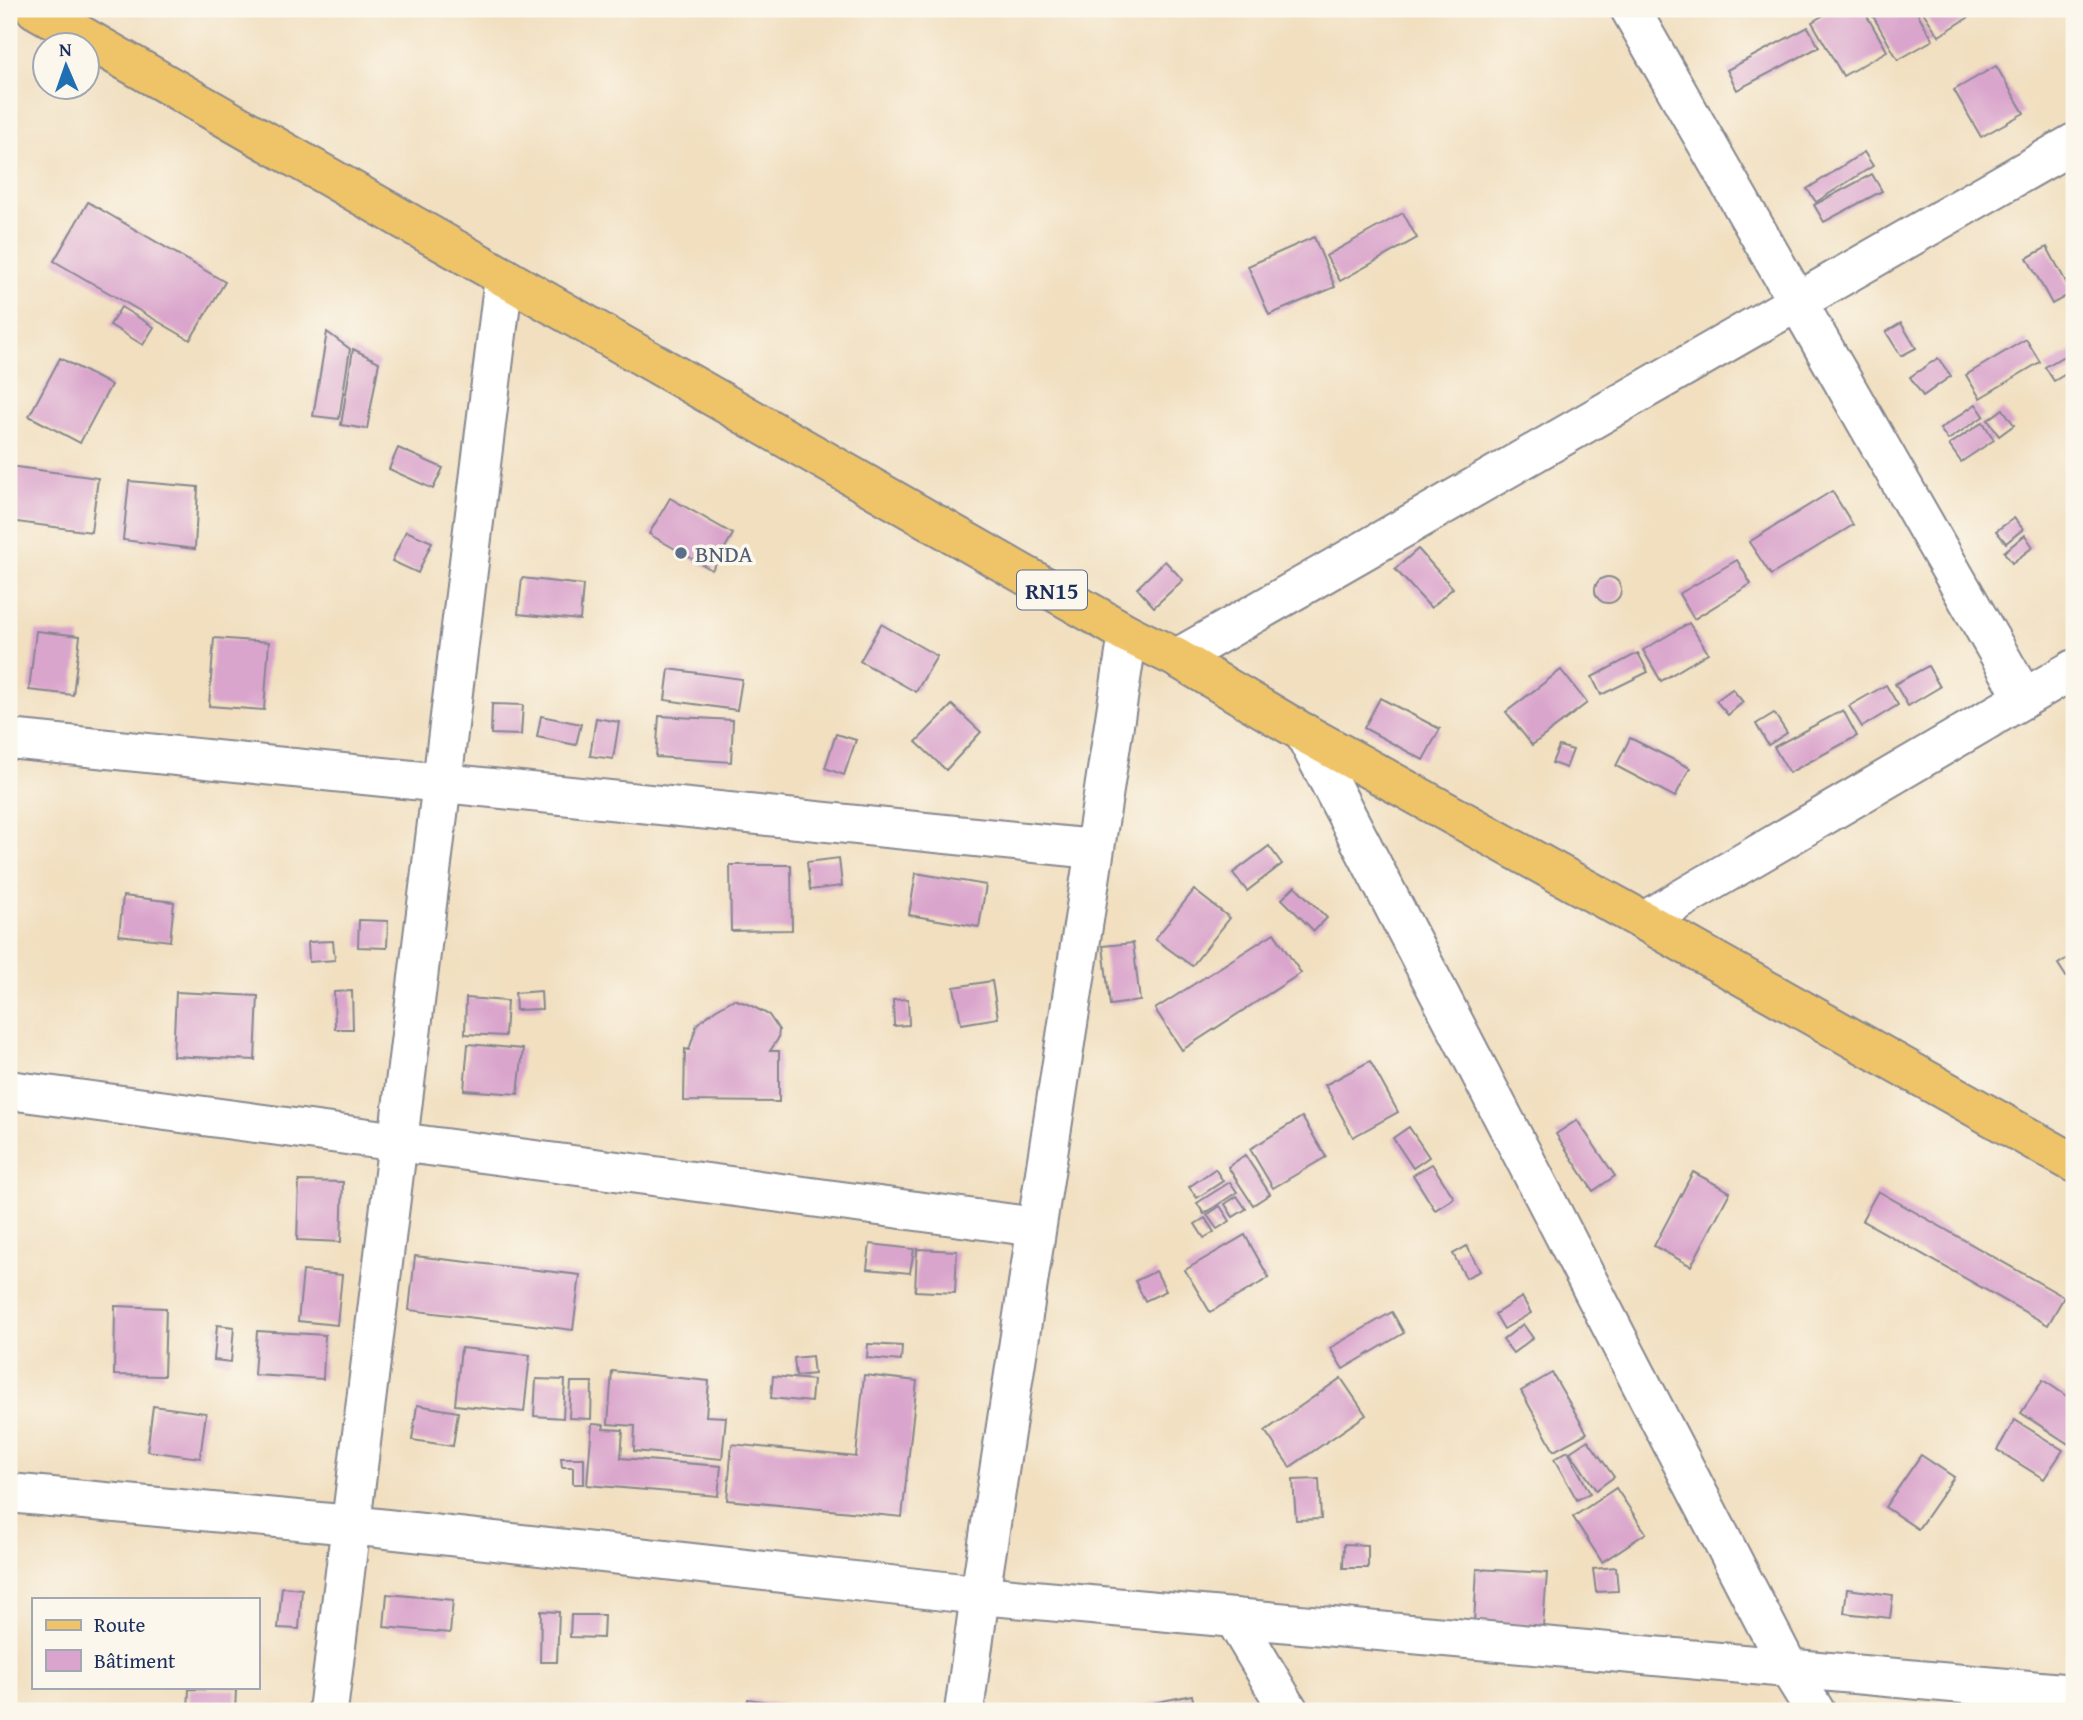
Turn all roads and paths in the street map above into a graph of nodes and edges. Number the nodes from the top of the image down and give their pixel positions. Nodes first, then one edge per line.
1 (34, 9) edge
2 (1630, 9) edge
3 (2074, 143) edge
4 (504, 277) junction
5 (1797, 302) junction
6 (1128, 634) junction
7 (1177, 658) junction
8 (2074, 669) edge
9 (2024, 698) junction
10 (1304, 733) junction
11 (9, 739) edge
12 (442, 782) junction
13 (1094, 849) junction
14 (1644, 921) junction
15 (9, 1090) edge
16 (398, 1142) junction
17 (2074, 1163) edge
18 (1037, 1227) junction
19 (9, 1493) edge
20 (351, 1525) junction
21 (980, 1595) junction
22 (1234, 1618) junction
23 (1789, 1669) junction
24 (2074, 1694) edge
25 (328, 1711) edge
26 (964, 1711) edge
27 (1289, 1711) edge
28 (1815, 1711) edge

1 - 4 main road, RN15
2 - 5 street
3 - 5 street
4 - 6 main road, RN15
4 - 12 street
5 - 7 street
5 - 9 street
6 - 7 main road, RN15
6 - 13 street
7 - 10 main road, RN15
8 - 9 street
9 - 14 street
10 - 14 main road, RN15
10 - 23 street
11 - 12 street
12 - 13 street
12 - 16 street
13 - 18 street
14 - 17 main road, RN15
15 - 16 street
16 - 18 street
16 - 20 street
18 - 21 street
19 - 20 street
20 - 21 street
20 - 25 street
21 - 22 street
21 - 26 street
22 - 23 street
22 - 27 street
23 - 24 street
23 - 28 street

